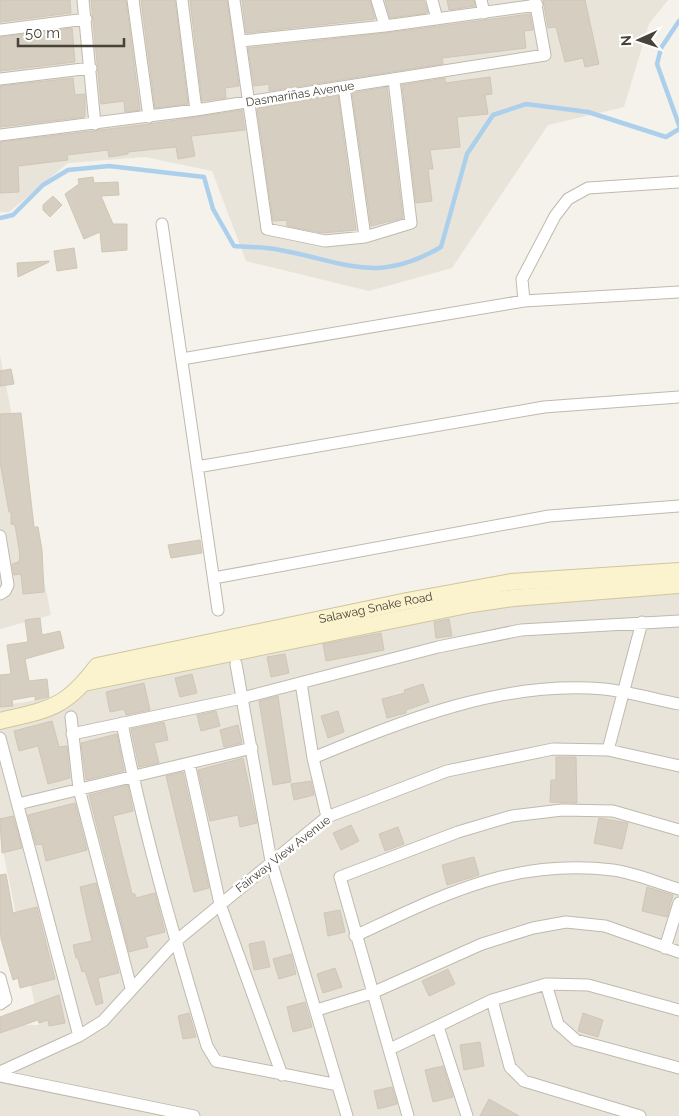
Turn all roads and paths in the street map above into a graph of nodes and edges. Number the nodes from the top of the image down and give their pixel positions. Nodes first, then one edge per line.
1 (83, 0) edge
2 (133, 0) edge
3 (182, 0) edge
4 (234, 0) edge
5 (377, 0) edge
6 (432, 0) edge
7 (480, 0) edge
8 (536, 2) edge
9 (484, 12) junction
10 (86, 19) junction
11 (437, 19) junction
12 (385, 26) junction
13 (0, 30) edge
14 (241, 40) junction
15 (91, 68) junction
16 (0, 79) edge
17 (394, 80) junction
18 (344, 87) junction
19 (249, 101) junction
20 (196, 110) junction
21 (149, 117) junction
22 (95, 124) junction
23 (0, 135) edge
24 (679, 182) edge
25 (162, 224) dead end
26 (365, 237) junction
27 (679, 292) edge
28 (524, 300) junction
29 (182, 359) junction
30 (679, 397) edge
31 (197, 467) junction
32 (679, 506) edge
33 (0, 536) edge
34 (679, 571) edge
35 (214, 578) junction
36 (647, 580) junction
37 (679, 585) edge
38 (0, 594) edge
39 (218, 610) dead end
40 (679, 621) edge
41 (642, 622) junction
42 (236, 664) dead end
43 (301, 683) junction
44 (623, 693) junction
45 (242, 698) junction
46 (679, 704) edge
47 (71, 717) dead end
48 (0, 721) edge
49 (122, 723) junction
50 (72, 734) junction
51 (0, 738) edge
52 (252, 748) junction
53 (608, 750) junction
54 (314, 758) junction
55 (189, 763) junction
56 (679, 766) edge
57 (132, 777) junction
58 (79, 789) junction
59 (18, 804) junction
60 (327, 817) junction
61 (679, 830) edge
62 (271, 861) junction
63 (679, 889) edge
64 (679, 903) edge
65 (220, 904) junction
66 (356, 936) junction
67 (176, 941) junction
68 (665, 948) junction
69 (679, 952) edge
70 (0, 978) edge
71 (546, 984) junction
72 (131, 988) junction
73 (372, 993) junction
74 (492, 1000) junction
75 (0, 1004) edge
76 (317, 1010) junction
77 (679, 1010) edge
78 (438, 1027) junction
79 (79, 1036) junction
80 (390, 1049) junction
81 (679, 1068) edge
82 (0, 1072) edge
83 (282, 1075) junction
84 (0, 1076) edge
85 (338, 1085) junction
86 (194, 1116) edge
87 (347, 1116) edge
88 (408, 1116) edge
89 (467, 1116) edge
90 (640, 1116) edge

1 - 10 street
2 - 21 street
3 - 20 street
4 - 14 street
5 - 12 street
6 - 11 street
7 - 9 street
8 - 9 street
8 - 17 street, Dasmariñas Avenue
9 - 11 street
10 - 13 street
10 - 15 street
11 - 12 street
12 - 14 street
14 - 19 street
15 - 16 street
15 - 22 street
17 - 18 street, Dasmariñas Avenue
17 - 26 street
18 - 19 street, Dasmariñas Avenue
18 - 26 street
19 - 20 street, Dasmariñas Avenue
19 - 26 street
20 - 21 street, Dasmariñas Avenue
21 - 22 street, Dasmariñas Avenue
22 - 23 street, Dasmariñas Avenue
24 - 28 street
25 - 29 street
27 - 28 street
28 - 29 street
29 - 31 street
30 - 31 street
31 - 35 street
32 - 35 street
33 - 38 street
34 - 36 main road, Salawag Snake Road
35 - 39 street
36 - 37 main road, Salawag Snake Road
36 - 48 main road, Salawag Snake Road
40 - 41 street
41 - 43 street
41 - 44 street
42 - 45 street
43 - 45 street
43 - 54 street
44 - 46 street
44 - 53 street
44 - 54 street
45 - 49 street
45 - 52 street
47 - 50 street
49 - 50 street
49 - 57 street
50 - 58 street
51 - 59 street
52 - 55 street
52 - 62 street
53 - 56 street, Fairway View Avenue
53 - 60 street, Fairway View Avenue
54 - 60 street
55 - 57 street
55 - 65 street
57 - 58 street
57 - 67 street
58 - 59 street
58 - 72 street
59 - 79 street
60 - 62 street, Fairway View Avenue
61 - 66 street
62 - 65 street, Fairway View Avenue
62 - 76 street
63 - 66 street
64 - 68 street
65 - 67 street, Fairway View Avenue
65 - 83 street
66 - 73 street
67 - 72 street, Fairway View Avenue
67 - 83 street
68 - 69 street
68 - 73 street
70 - 75 street
71 - 74 street
71 - 77 street
71 - 81 street
72 - 79 street, Fairway View Avenue
73 - 76 street
73 - 80 street
74 - 78 street
74 - 90 street
76 - 85 street
78 - 80 street
78 - 89 street
79 - 82 street, Fairway View Avenue
80 - 88 street
83 - 85 street
84 - 86 street
85 - 87 street

